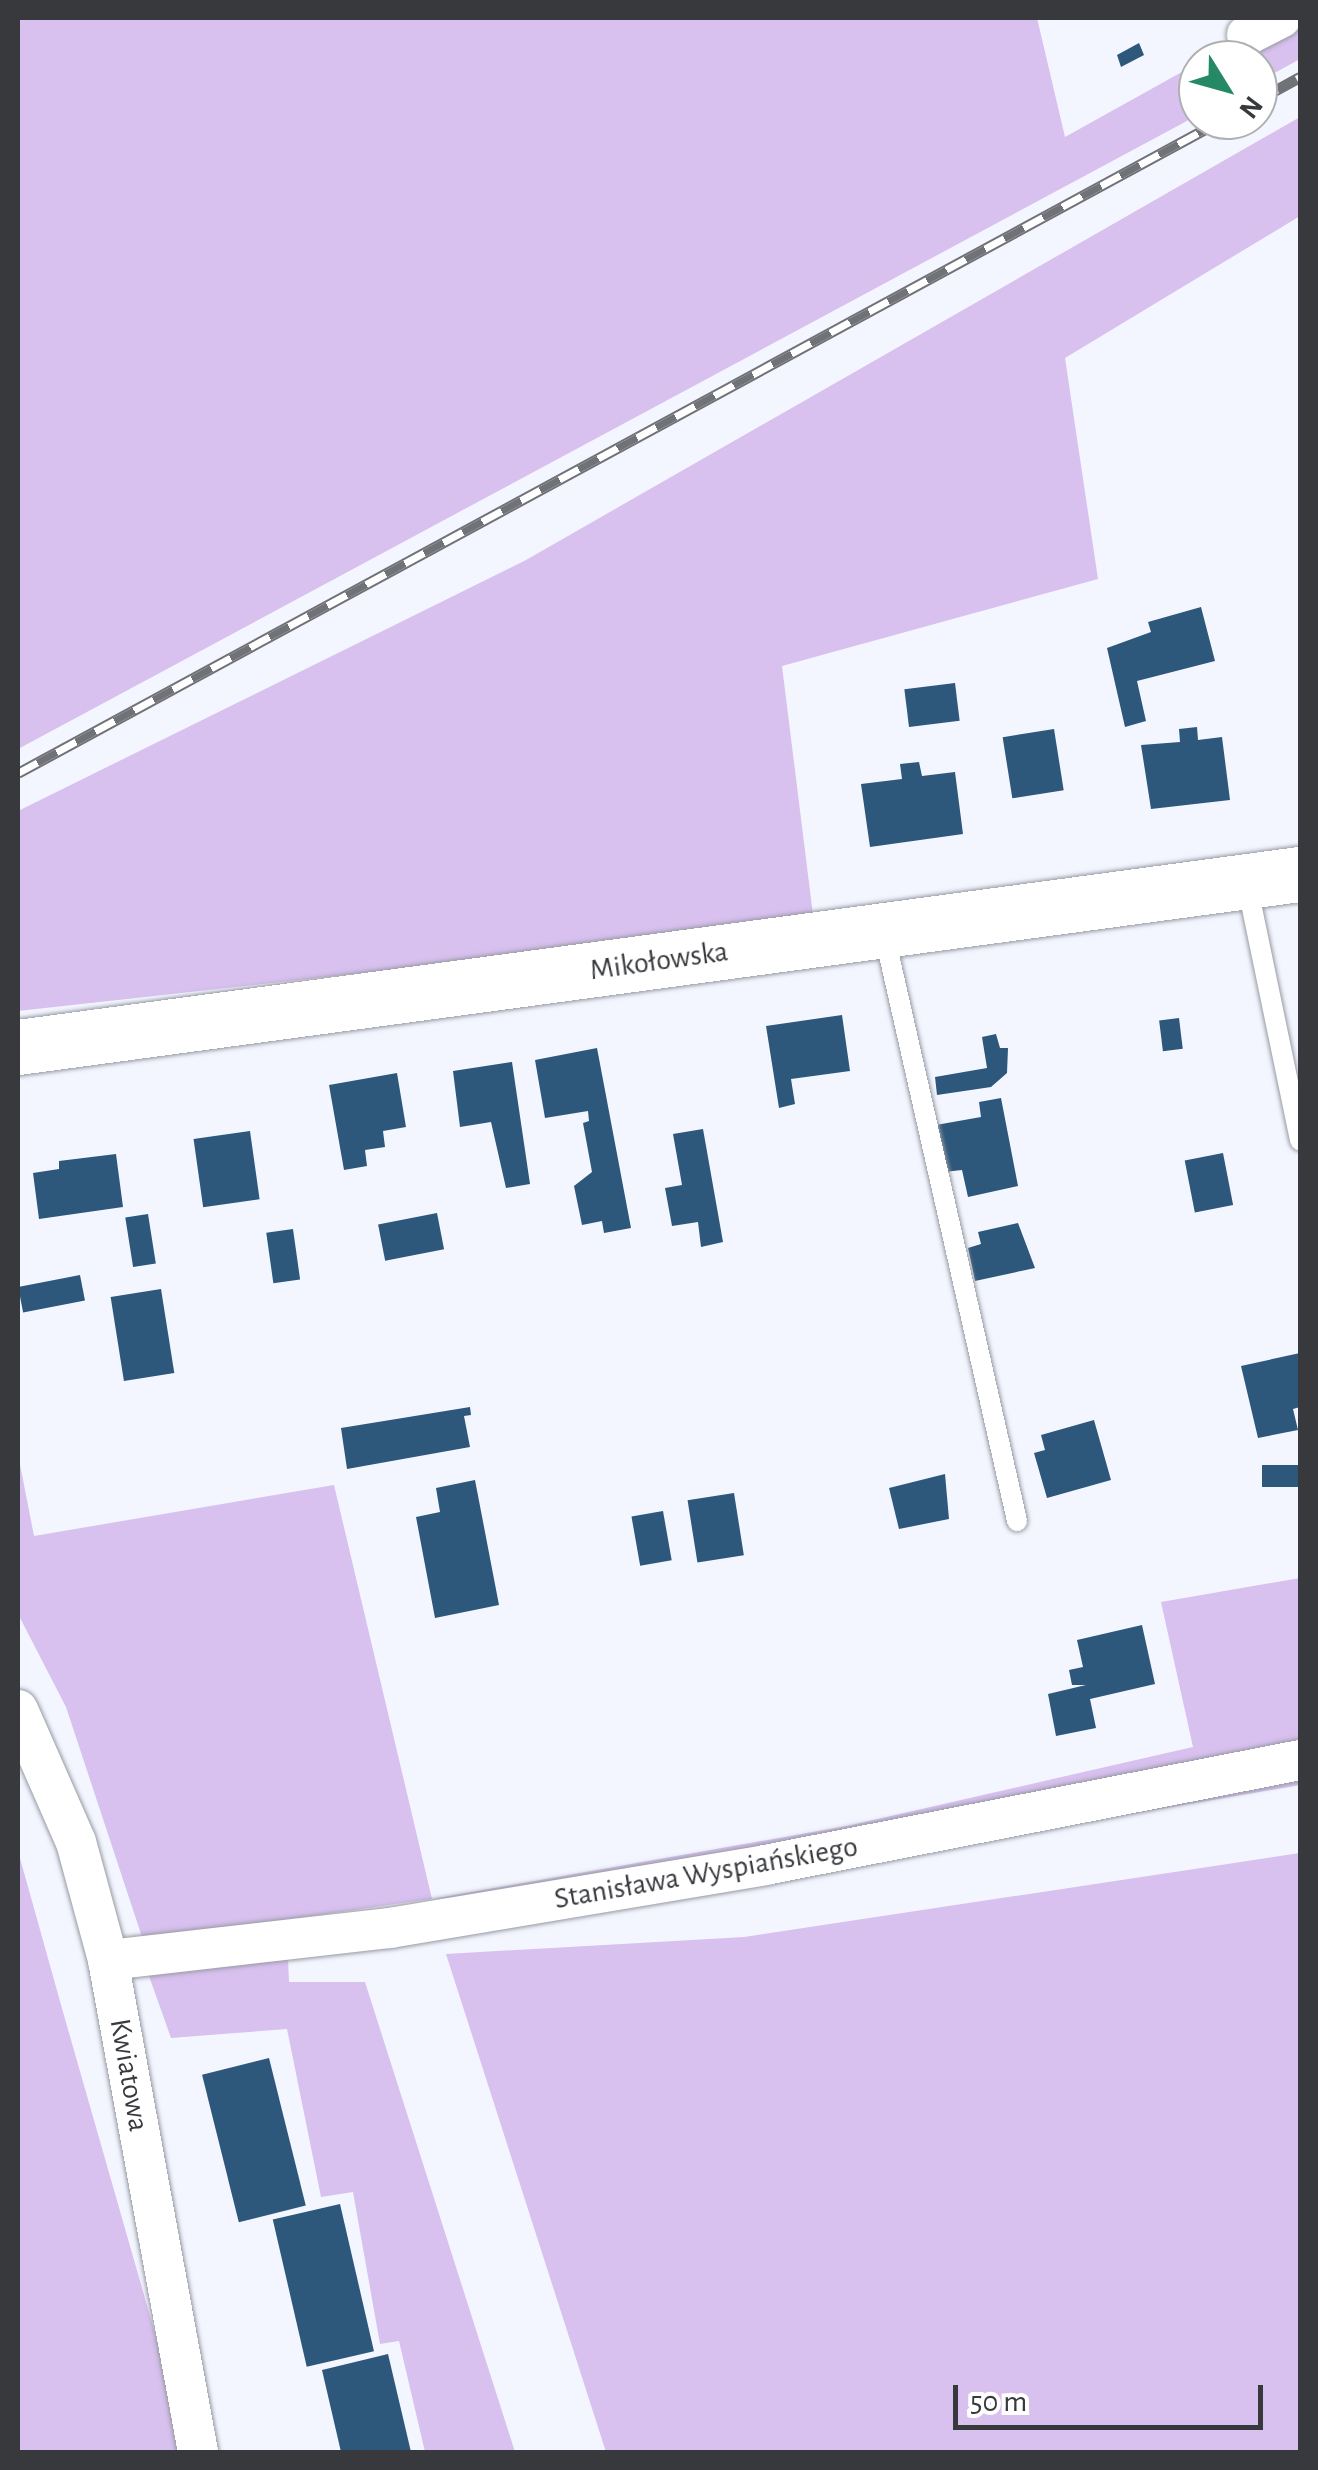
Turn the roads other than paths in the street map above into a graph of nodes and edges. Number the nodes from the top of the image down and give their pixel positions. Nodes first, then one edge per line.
1 (1300, 874) edge
2 (1247, 881) junction
3 (884, 930) junction
4 (18, 1047) edge
5 (1300, 1141) edge
6 (1017, 1521) dead end
7 (18, 1710) edge
8 (1300, 1760) edge
9 (108, 1960) junction
10 (198, 2452) edge

1 - 2 main road, Mikołowska
2 - 3 main road, Mikołowska
2 - 5 lane
3 - 4 main road, Mikołowska
3 - 6 lane
7 - 9 street, Kwiatowa
8 - 9 street, Stanisława Wyspiańskiego
9 - 10 street, Kwiatowa

